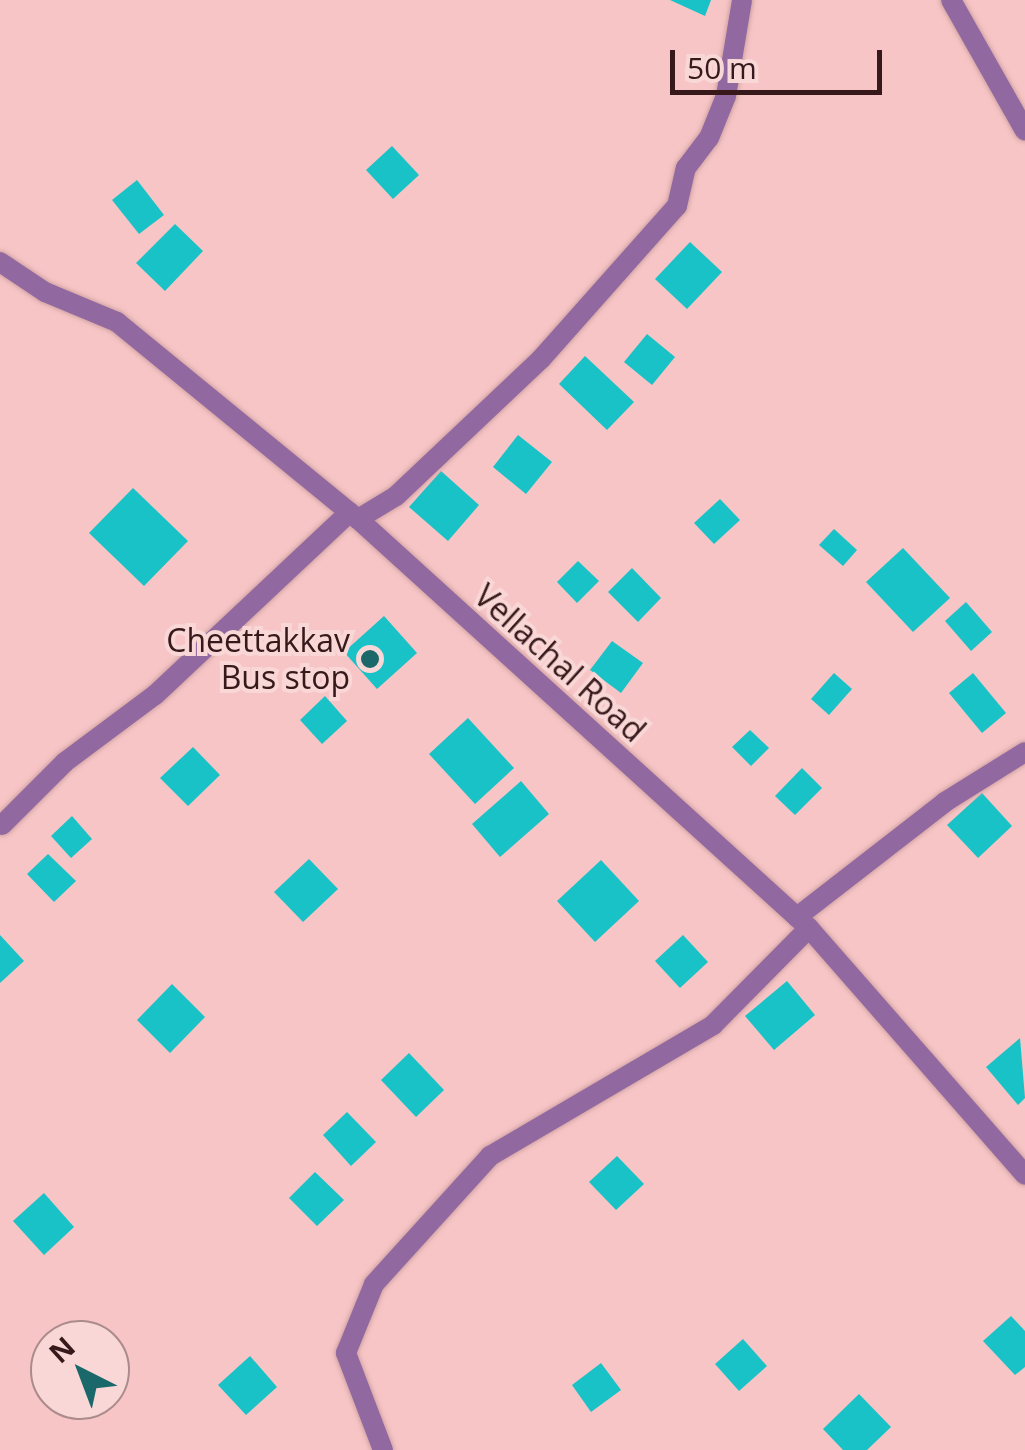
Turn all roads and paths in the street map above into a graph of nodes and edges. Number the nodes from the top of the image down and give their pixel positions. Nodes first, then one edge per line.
1 (742, 0) edge
2 (951, 0) edge
3 (1025, 131) edge
4 (0, 262) edge
5 (354, 515) junction
6 (1025, 752) edge
7 (2, 825) edge
8 (803, 922) junction
9 (1025, 1175) edge
10 (383, 1450) edge

1 - 5 street
2 - 3 street
4 - 5 street, Vellachal Road
5 - 7 street
5 - 8 street, Vellachal Road
6 - 8 street
8 - 9 street, Vellachal Road
8 - 10 street

